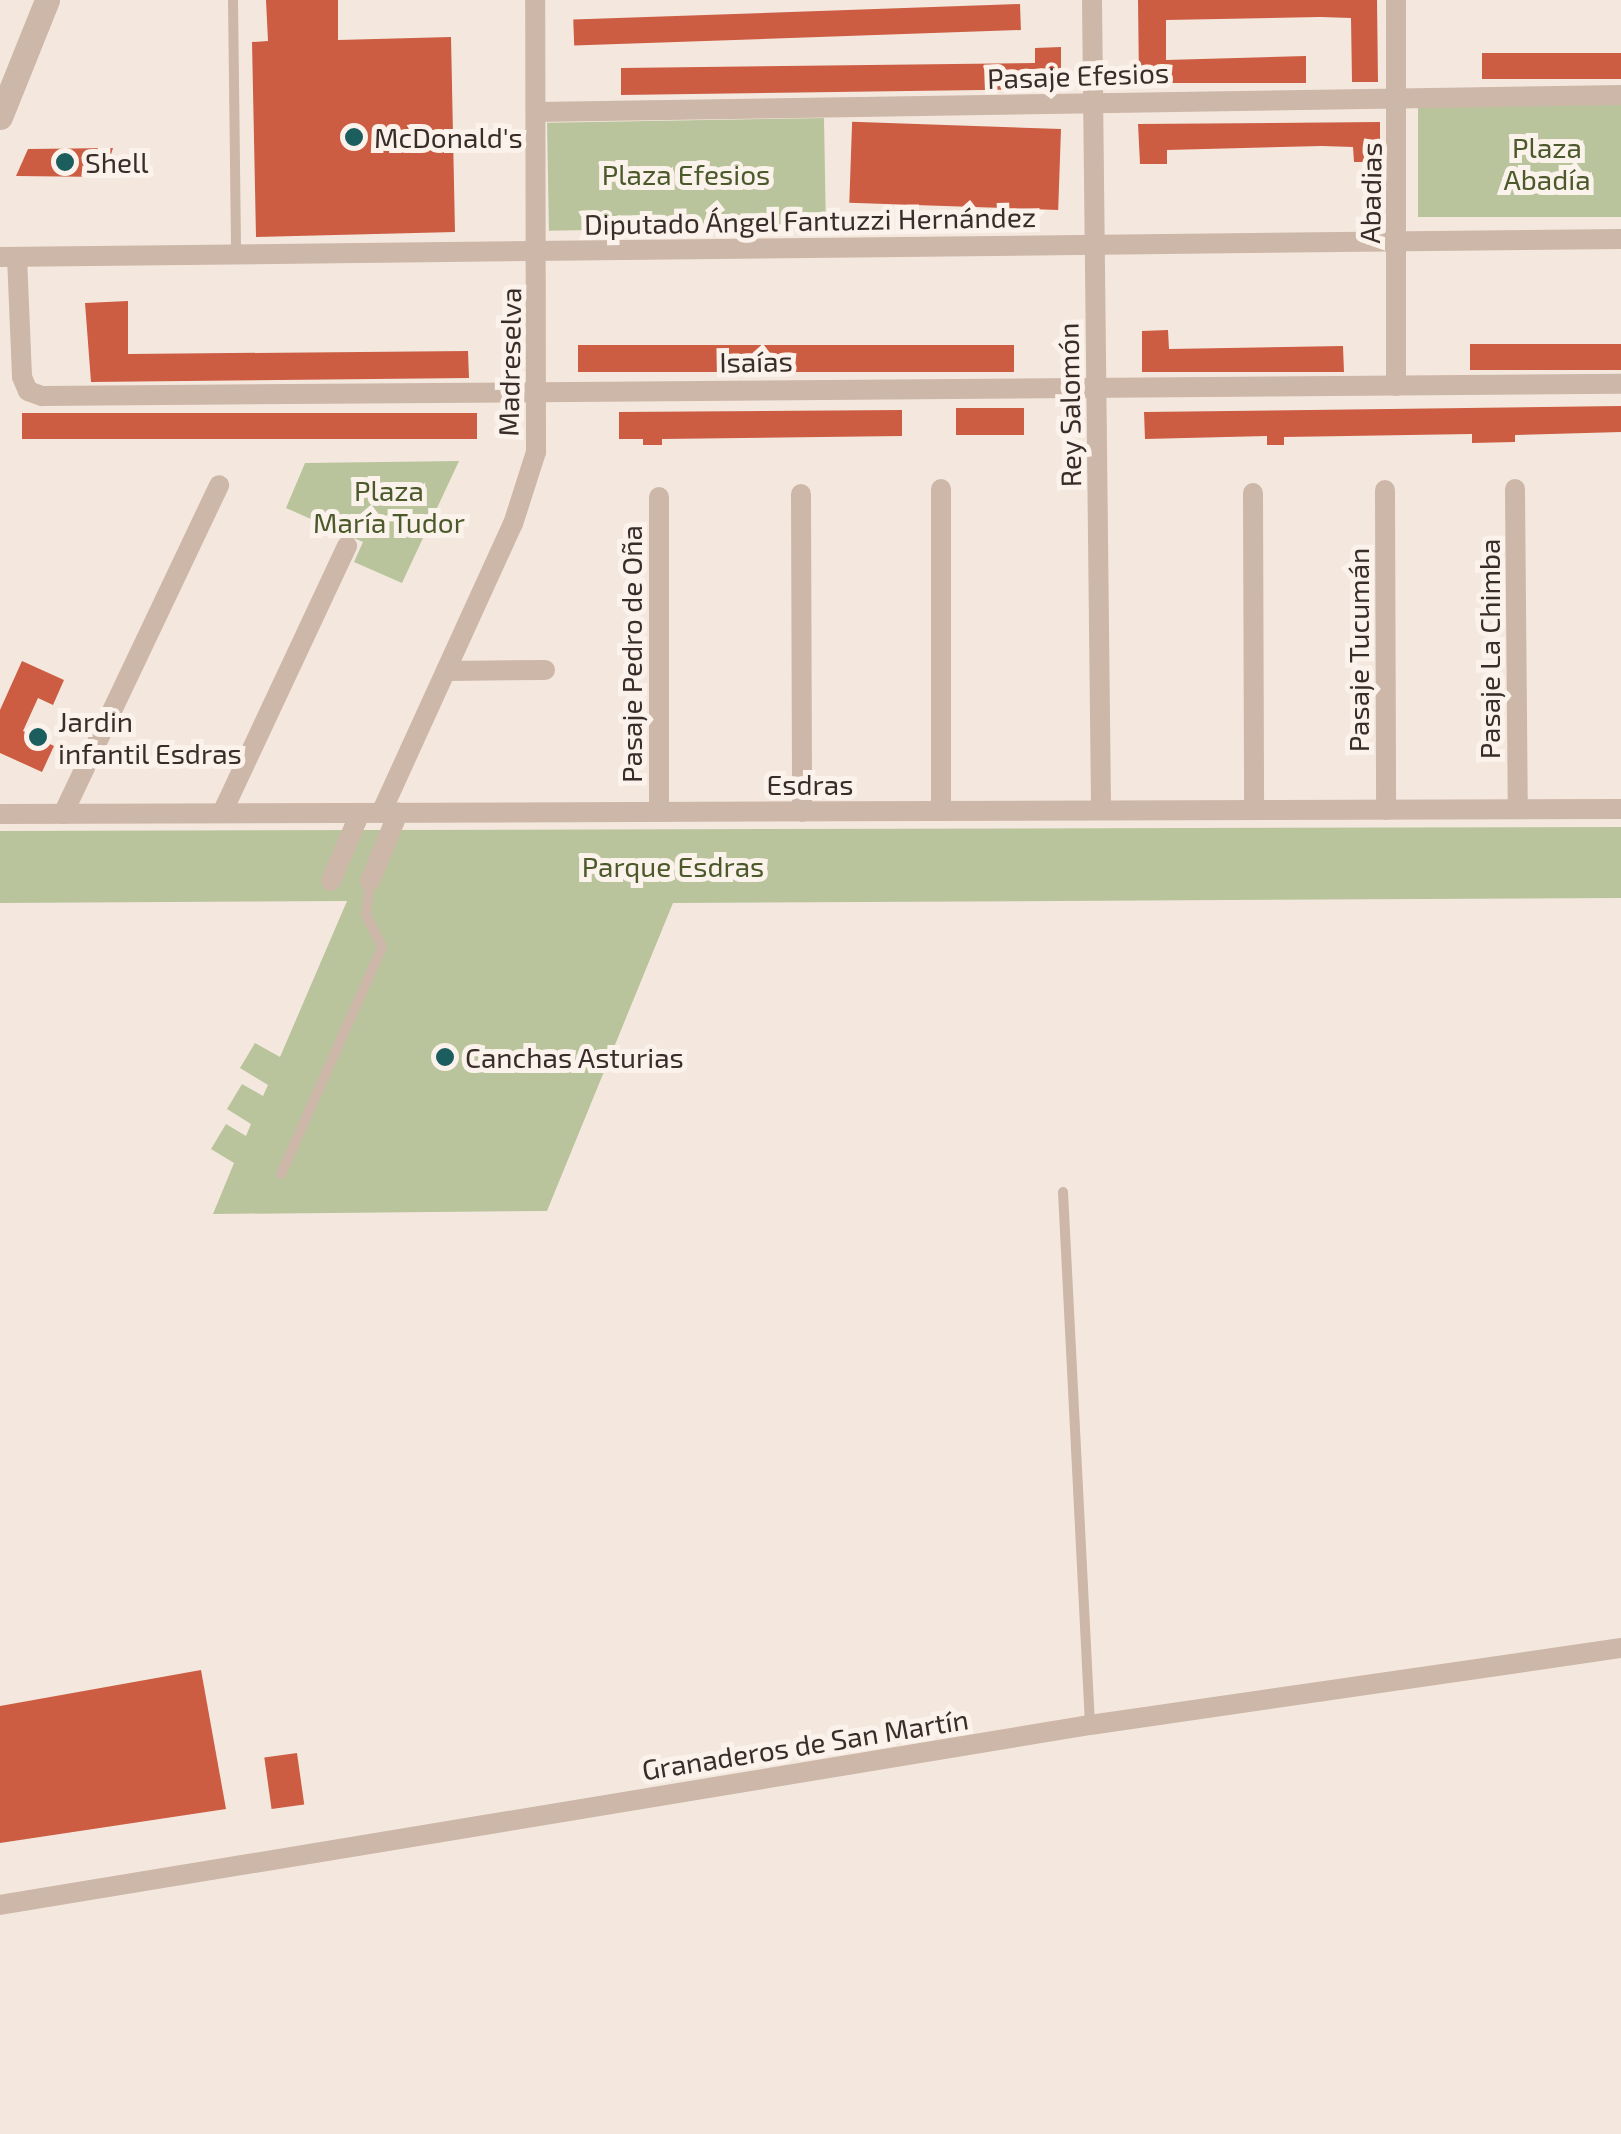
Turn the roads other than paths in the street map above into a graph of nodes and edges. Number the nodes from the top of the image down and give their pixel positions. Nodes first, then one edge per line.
1 (46, 0) edge
2 (233, 0) edge
3 (535, 0) edge
4 (1092, 0) edge
5 (1396, 0) edge
6 (1621, 94) edge
7 (1397, 98) junction
8 (1093, 101) junction
9 (536, 112) junction
10 (0, 117) edge
11 (1621, 239) edge
12 (1399, 241) junction
13 (1095, 245) junction
14 (538, 251) junction
15 (236, 254) junction
16 (9, 257) edge
17 (1621, 384) edge
18 (1396, 386) junction
19 (1096, 388) junction
20 (540, 390) junction
21 (219, 484) dead end
22 (941, 489) dead end
23 (1515, 489) dead end
24 (1384, 490) dead end
25 (1253, 493) dead end
26 (800, 494) dead end
27 (659, 497) dead end
28 (347, 546) dead end
29 (545, 670) dead end
30 (446, 671) junction
31 (1621, 808) edge
32 (1518, 809) junction
33 (1101, 810) junction
34 (1254, 810) junction
35 (1386, 810) junction
36 (941, 811) junction
37 (659, 812) junction
38 (802, 812) junction
39 (379, 813) junction
40 (0, 814) edge
41 (64, 814) junction
42 (222, 814) junction
43 (370, 881) joint
44 (332, 882) dead end
45 (281, 1174) dead end
46 (1063, 1192) dead end
47 (1621, 1648) edge
48 (1090, 1725) junction
49 (0, 1905) edge

1 - 10 street
2 - 15 lane
3 - 9 street, Madreselva
4 - 8 street, Rey Salomón
5 - 7 street, Abadias
6 - 7 street, Pasaje Efesios
7 - 8 street, Pasaje Efesios
7 - 12 street, Abadias
8 - 9 street, Pasaje Efesios
8 - 13 street, Rey Salomón
9 - 14 street, Madreselva
11 - 12 street, Diputado Ángel Fantuzzi Hernández
12 - 13 street, Diputado Ángel Fantuzzi Hernández
12 - 18 street, Abadias
13 - 14 street, Diputado Ángel Fantuzzi Hernández
13 - 19 street, Rey Salomón
14 - 15 street, Diputado Ángel Fantuzzi Hernández
14 - 20 street, Madreselva
15 - 16 street, Diputado Ángel Fantuzzi Hernández
16 - 20 street, Isaías
17 - 18 street, Isaías
18 - 19 street, Isaías
19 - 20 street, Isaías
19 - 33 street, Rey Salomón
20 - 30 street, Madreselva
21 - 41 street
22 - 36 street
23 - 32 street, Pasaje La Chimba
24 - 35 street, Pasaje Tucumán
25 - 34 street
26 - 38 street
27 - 37 street, Pasaje Pedro de Oña
28 - 42 street
29 - 30 street
30 - 39 street, Madreselva
31 - 32 street, Esdras
32 - 35 street, Esdras
33 - 34 street, Esdras
33 - 36 street, Esdras
34 - 35 street, Esdras
36 - 38 street, Esdras
37 - 38 street, Esdras
37 - 39 street, Esdras
39 - 42 street, Esdras
39 - 43 street, Madreselva
39 - 44 street, Madreselva
40 - 41 street, Esdras
41 - 42 street, Esdras
43 - 45 lane
46 - 48 lane
47 - 48 street, Granaderos de San Martín
48 - 49 street, Granaderos de San Martín

